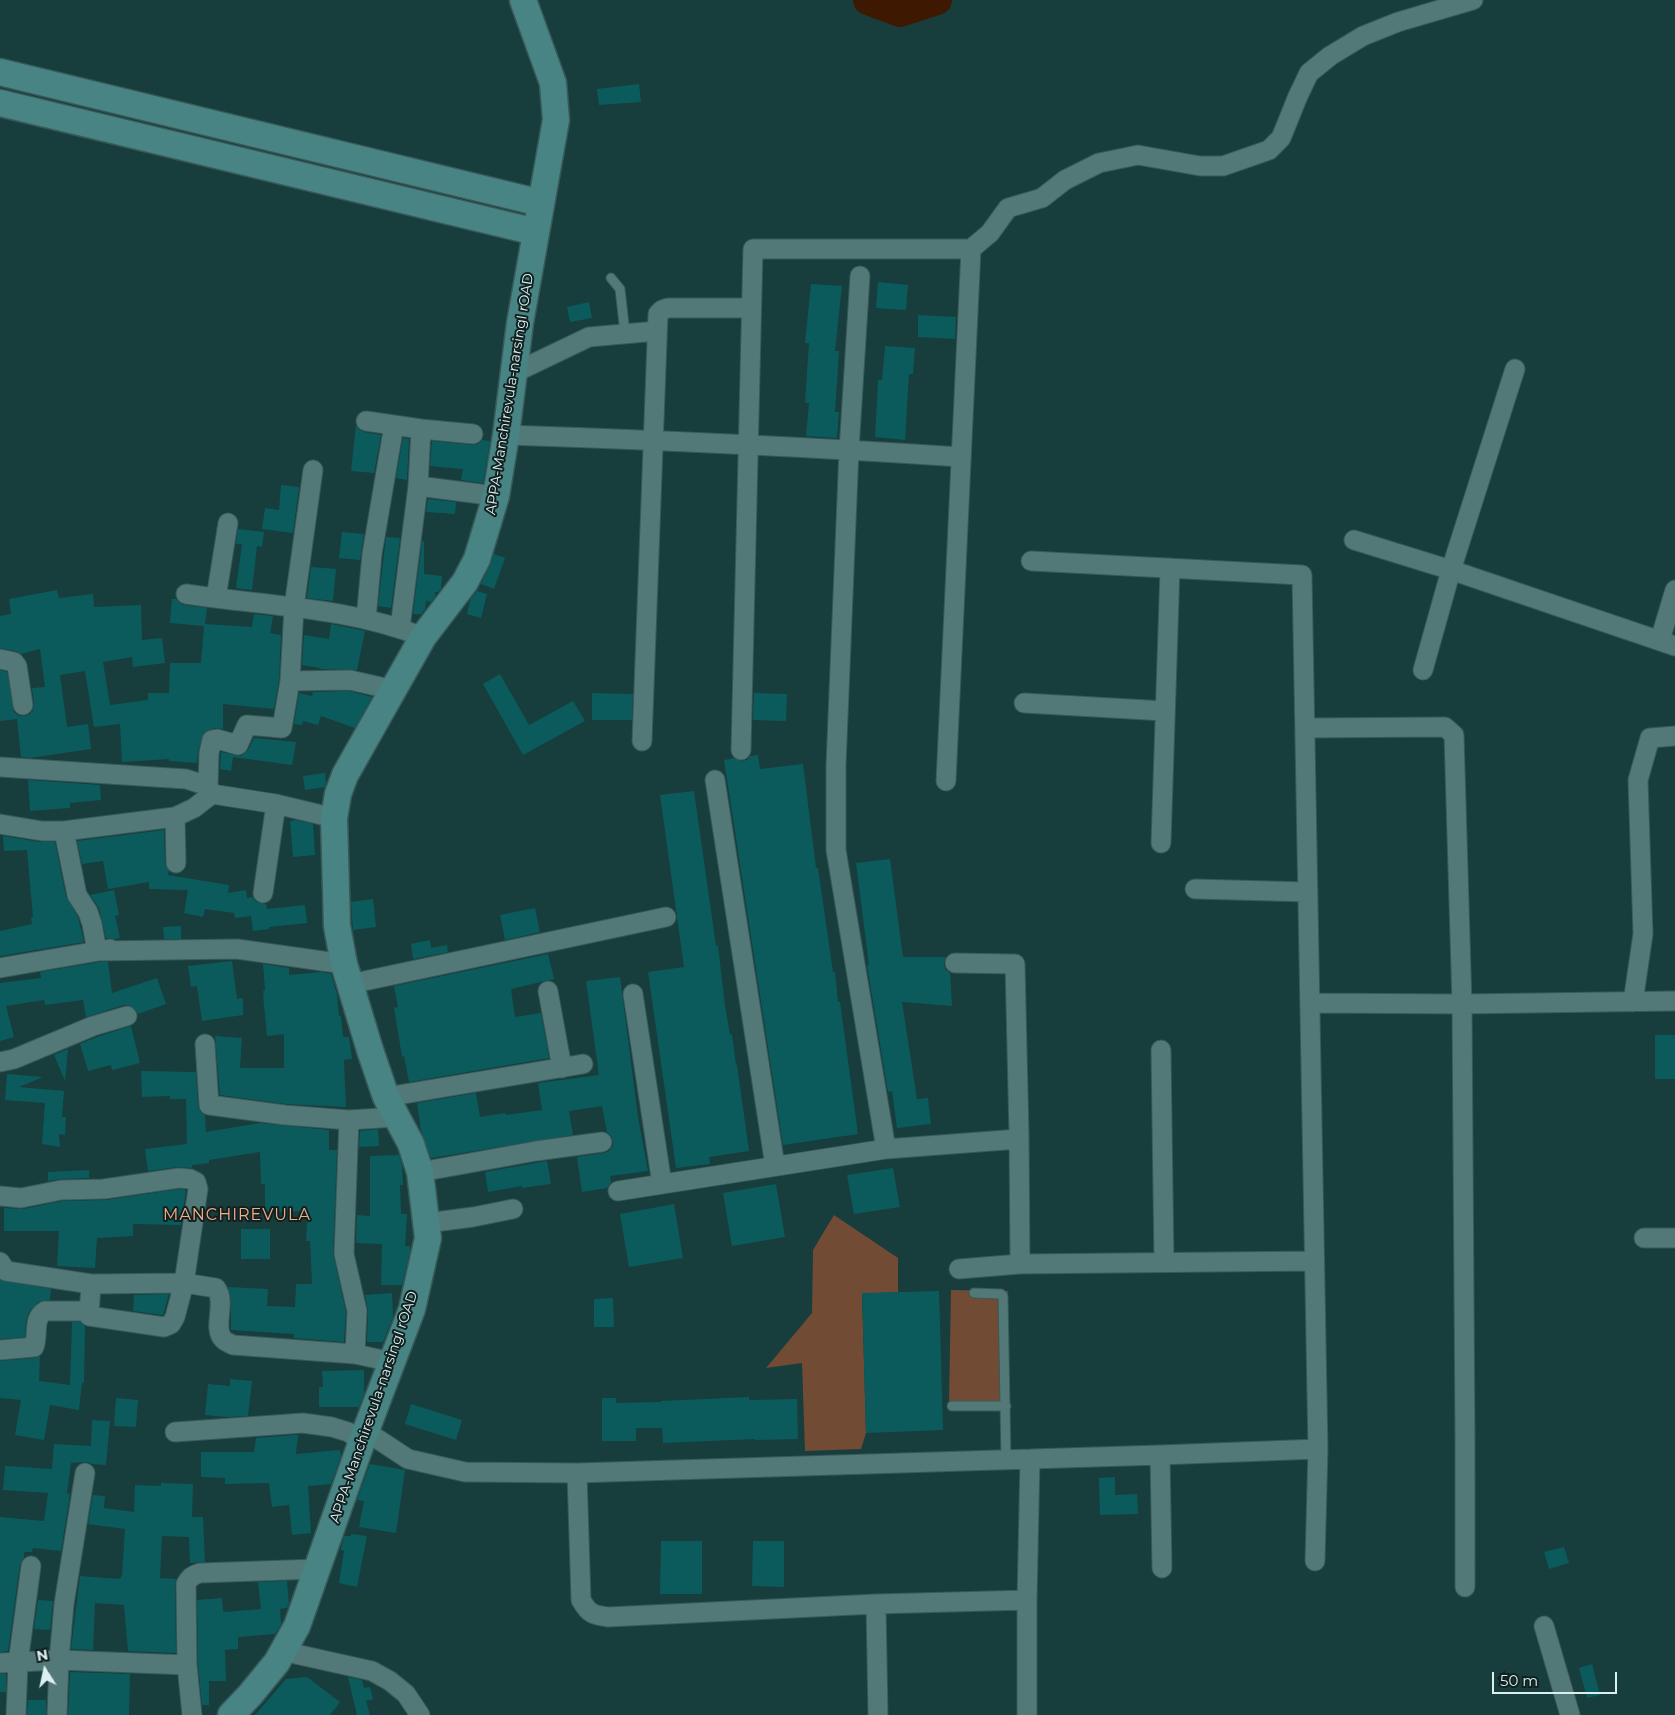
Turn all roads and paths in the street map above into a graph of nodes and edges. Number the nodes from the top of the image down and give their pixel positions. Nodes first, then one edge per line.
1 (523, 0) edge
2 (1473, 0) edge
3 (0, 72) edge
4 (0, 103) edge
5 (542, 203) junction
6 (536, 232) junction
7 (971, 249) junction
8 (860, 276) dead end
9 (611, 278) dead end
10 (751, 308) junction
11 (657, 330) junction
12 (625, 333) junction
13 (1515, 369) dead end
14 (514, 373) junction
15 (366, 421) dead end
16 (394, 425) junction
17 (422, 429) junction
18 (473, 434) dead end
19 (506, 435) junction
20 (653, 440) junction
21 (748, 445) junction
22 (849, 450) junction
23 (961, 457) junction
24 (313, 470) dead end
25 (418, 486) junction
26 (496, 496) junction
27 (228, 523) dead end
28 (1354, 540) dead end
29 (1031, 561) dead end
30 (1170, 568) junction
31 (1451, 570) junction
32 (1675, 590) edge
33 (186, 594) dead end
34 (216, 598) junction
35 (294, 608) junction
36 (366, 619) junction
37 (400, 628) junction
38 (423, 637) junction
39 (1668, 643) edge
40 (0, 659) edge
41 (1423, 670) dead end
42 (290, 681) junction
43 (394, 690) junction
44 (1024, 703) dead end
45 (23, 705) dead end
46 (1165, 711) junction
47 (1305, 728) junction
48 (1675, 736) edge
49 (642, 741) dead end
50 (742, 750) dead end
51 (0, 767) edge
52 (715, 780) dead end
53 (946, 781) dead end
54 (210, 790) junction
55 (276, 804) junction
56 (175, 817) junction
57 (334, 818) junction
58 (0, 824) edge
59 (64, 831) junction
60 (1161, 843) dead end
61 (176, 863) dead end
62 (1195, 889) dead end
63 (1308, 892) junction
64 (263, 893) dead end
65 (666, 917) dead end
66 (141, 944) dead end
67 (97, 951) junction
68 (955, 963) dead end
69 (0, 968) edge
70 (347, 974) junction
71 (548, 992) dead end
72 (633, 994) dead end
73 (1675, 1001) edge
74 (1632, 1002) junction
75 (1310, 1003) junction
76 (1462, 1004) junction
77 (127, 1016) dead end
78 (205, 1044) dead end
79 (1161, 1050) dead end
80 (0, 1062) edge
81 (583, 1064) dead end
82 (562, 1068) junction
83 (391, 1107) junction
84 (349, 1120) junction
85 (1019, 1139) junction
86 (602, 1142) dead end
87 (886, 1149) junction
88 (775, 1166) junction
89 (420, 1172) junction
90 (662, 1184) junction
91 (618, 1191) dead end
92 (0, 1196) edge
93 (513, 1209) dead end
94 (427, 1224) junction
95 (1644, 1238) dead end
96 (1675, 1238) edge
97 (1314, 1261) junction
98 (0, 1262) edge
99 (1164, 1262) junction
100 (1020, 1264) junction
101 (959, 1269) dead end
102 (184, 1283) junction
103 (91, 1284) junction
104 (974, 1293) dead end
105 (89, 1311) junction
106 (0, 1350) edge
107 (355, 1354) junction
108 (392, 1362) junction
109 (952, 1406) dead end
110 (1006, 1406) junction
111 (175, 1432) dead end
112 (365, 1436) junction
113 (1318, 1449) junction
114 (1160, 1456) junction
115 (1006, 1459) junction
116 (1030, 1459) junction
117 (578, 1473) junction
118 (85, 1474) dead end
119 (1315, 1561) dead end
120 (30, 1566) dead end
121 (317, 1568) junction
122 (1162, 1568) dead end
123 (1465, 1587) dead end
124 (1027, 1600) junction
125 (876, 1604) junction
126 (1544, 1626) dead end
127 (282, 1652) junction
128 (59, 1660) junction
129 (9, 1663) edge
130 (187, 1665) junction
131 (16, 1715) edge
132 (57, 1715) edge
133 (192, 1715) edge
134 (231, 1715) edge
135 (420, 1715) edge
136 (878, 1715) edge
137 (1027, 1715) edge
138 (1570, 1715) edge

1 - 5 street, APPA-Manchirevula-narsingI rOAD
2 - 7 street
3 - 5 street
4 - 6 street
5 - 6 street, APPA-Manchirevula-narsingI rOAD
6 - 14 street, APPA-Manchirevula-narsingI rOAD
7 - 10 street
7 - 23 street
8 - 22 street
9 - 12 lane
10 - 11 street
10 - 21 street
11 - 12 street
11 - 20 street
12 - 14 street
13 - 31 street
14 - 19 street, APPA-Manchirevula-narsingI rOAD
15 - 16 street
16 - 17 street
16 - 36 street
17 - 18 street
17 - 25 street
19 - 20 street
19 - 26 street, APPA-Manchirevula-narsingI rOAD
20 - 21 street
20 - 49 street
21 - 22 street
21 - 50 street
22 - 23 street
22 - 87 street
23 - 53 street
24 - 35 street
25 - 26 street
25 - 37 street
26 - 38 street, APPA-Manchirevula-narsingI rOAD
27 - 34 street
28 - 31 street
29 - 30 street
30 - 46 street
30 - 47 street
31 - 39 street
31 - 41 street
32 - 39 street
33 - 34 street
34 - 35 street
35 - 36 street
35 - 42 street
36 - 37 street
37 - 38 street
38 - 43 street, APPA-Manchirevula-narsingI rOAD
40 - 45 street
42 - 43 street
42 - 54 street
43 - 57 street, APPA-Manchirevula-narsingI rOAD
44 - 46 street
46 - 60 street
47 - 63 street
47 - 76 street
48 - 74 street
51 - 54 street
52 - 88 street
54 - 55 street
54 - 56 street
55 - 57 street
55 - 64 street
56 - 59 street
56 - 61 street
57 - 70 street, APPA-Manchirevula-narsingI rOAD
58 - 59 street
59 - 67 street
62 - 63 street
63 - 75 street
65 - 70 street
66 - 67 street
67 - 69 street
67 - 70 street
68 - 85 street
70 - 83 street, APPA-Manchirevula-narsingI rOAD
71 - 82 street
72 - 90 street
73 - 74 street
74 - 76 street
75 - 76 street
75 - 97 street
76 - 123 street
77 - 80 street
78 - 84 street
79 - 99 street
81 - 82 street
82 - 83 street
83 - 84 street
83 - 89 street, APPA-Manchirevula-narsingI rOAD
84 - 107 street
85 - 87 street
85 - 100 street
86 - 89 street
87 - 88 street
88 - 90 street
89 - 94 street, APPA-Manchirevula-narsingI rOAD
90 - 91 street
92 - 102 street
93 - 94 street
94 - 108 street, APPA-Manchirevula-narsingI rOAD
95 - 96 street
97 - 99 street
97 - 113 street
98 - 103 street
99 - 100 street
100 - 101 street
102 - 103 street
102 - 105 street
102 - 107 street
103 - 105 street
104 - 110 lane
105 - 106 street
107 - 108 street
108 - 112 street, APPA-Manchirevula-narsingI rOAD
109 - 110 lane
110 - 115 lane
111 - 112 street
112 - 117 street
112 - 121 street, APPA-Manchirevula-narsingI rOAD
113 - 114 street
113 - 119 street
114 - 116 street
114 - 122 street
115 - 116 street
115 - 117 street
116 - 124 street
117 - 125 street
118 - 128 street
120 - 129 street
121 - 127 street, APPA-Manchirevula-narsingI rOAD
121 - 130 street
124 - 125 street
124 - 137 street
125 - 136 street
126 - 138 street
127 - 134 street, APPA-Manchirevula-narsingI rOAD
127 - 135 street
128 - 129 street
128 - 130 street
128 - 132 street
129 - 131 street
130 - 133 street

